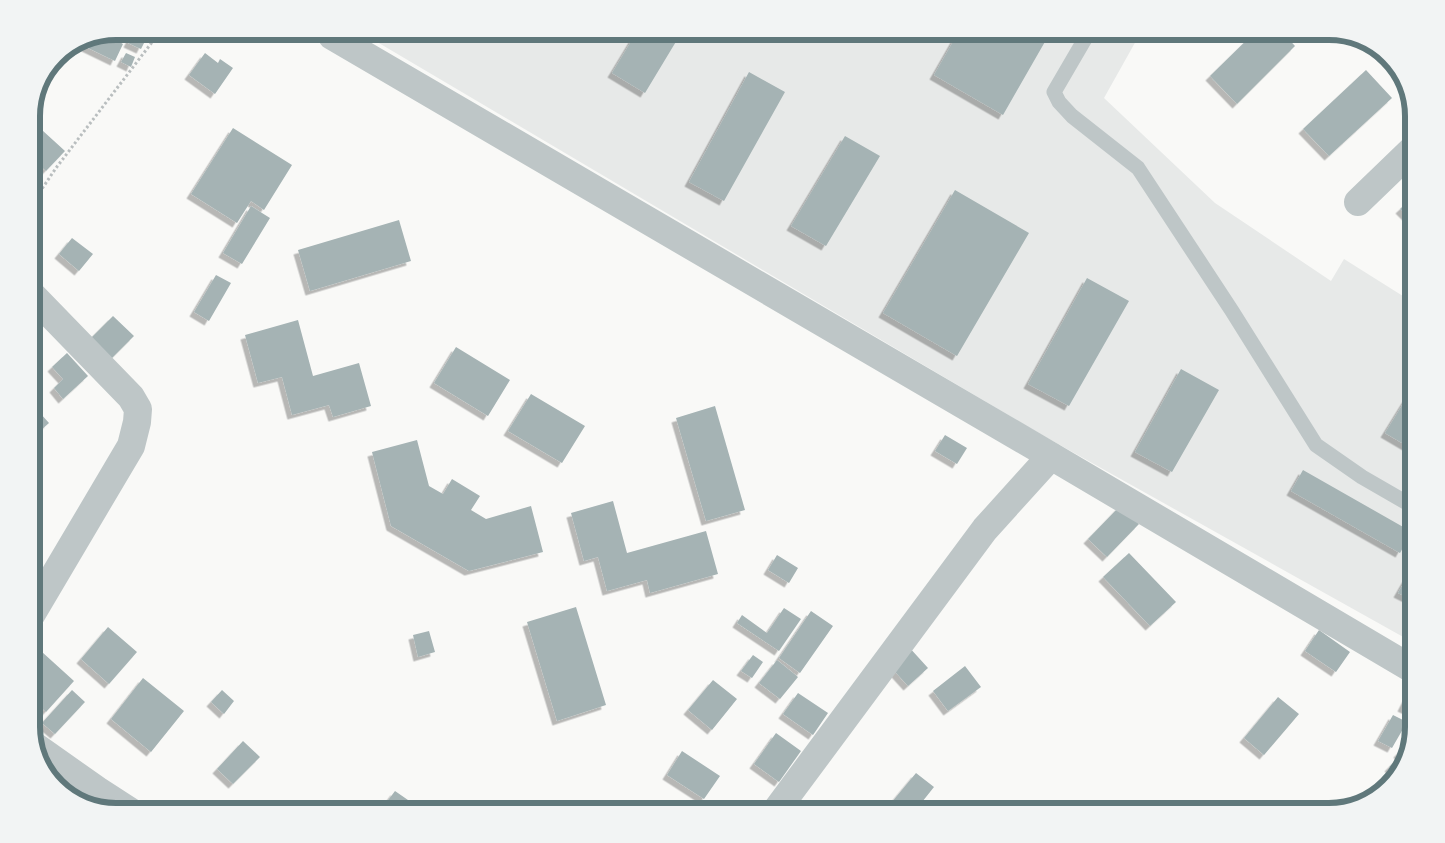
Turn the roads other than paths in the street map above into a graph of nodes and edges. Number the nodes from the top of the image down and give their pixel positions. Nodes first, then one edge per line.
1 (339, 40) edge
2 (1084, 40) edge
3 (1405, 157) edge
4 (1358, 202) dead end
5 (40, 303) edge
6 (1051, 456) junction
7 (1405, 502) edge
8 (40, 600) edge
9 (1405, 665) edge
10 (45, 753) edge
11 (117, 803) edge
12 (782, 803) edge

1 - 6 street
2 - 7 lane
3 - 4 street
5 - 8 street
6 - 9 street
6 - 12 street
10 - 11 street

